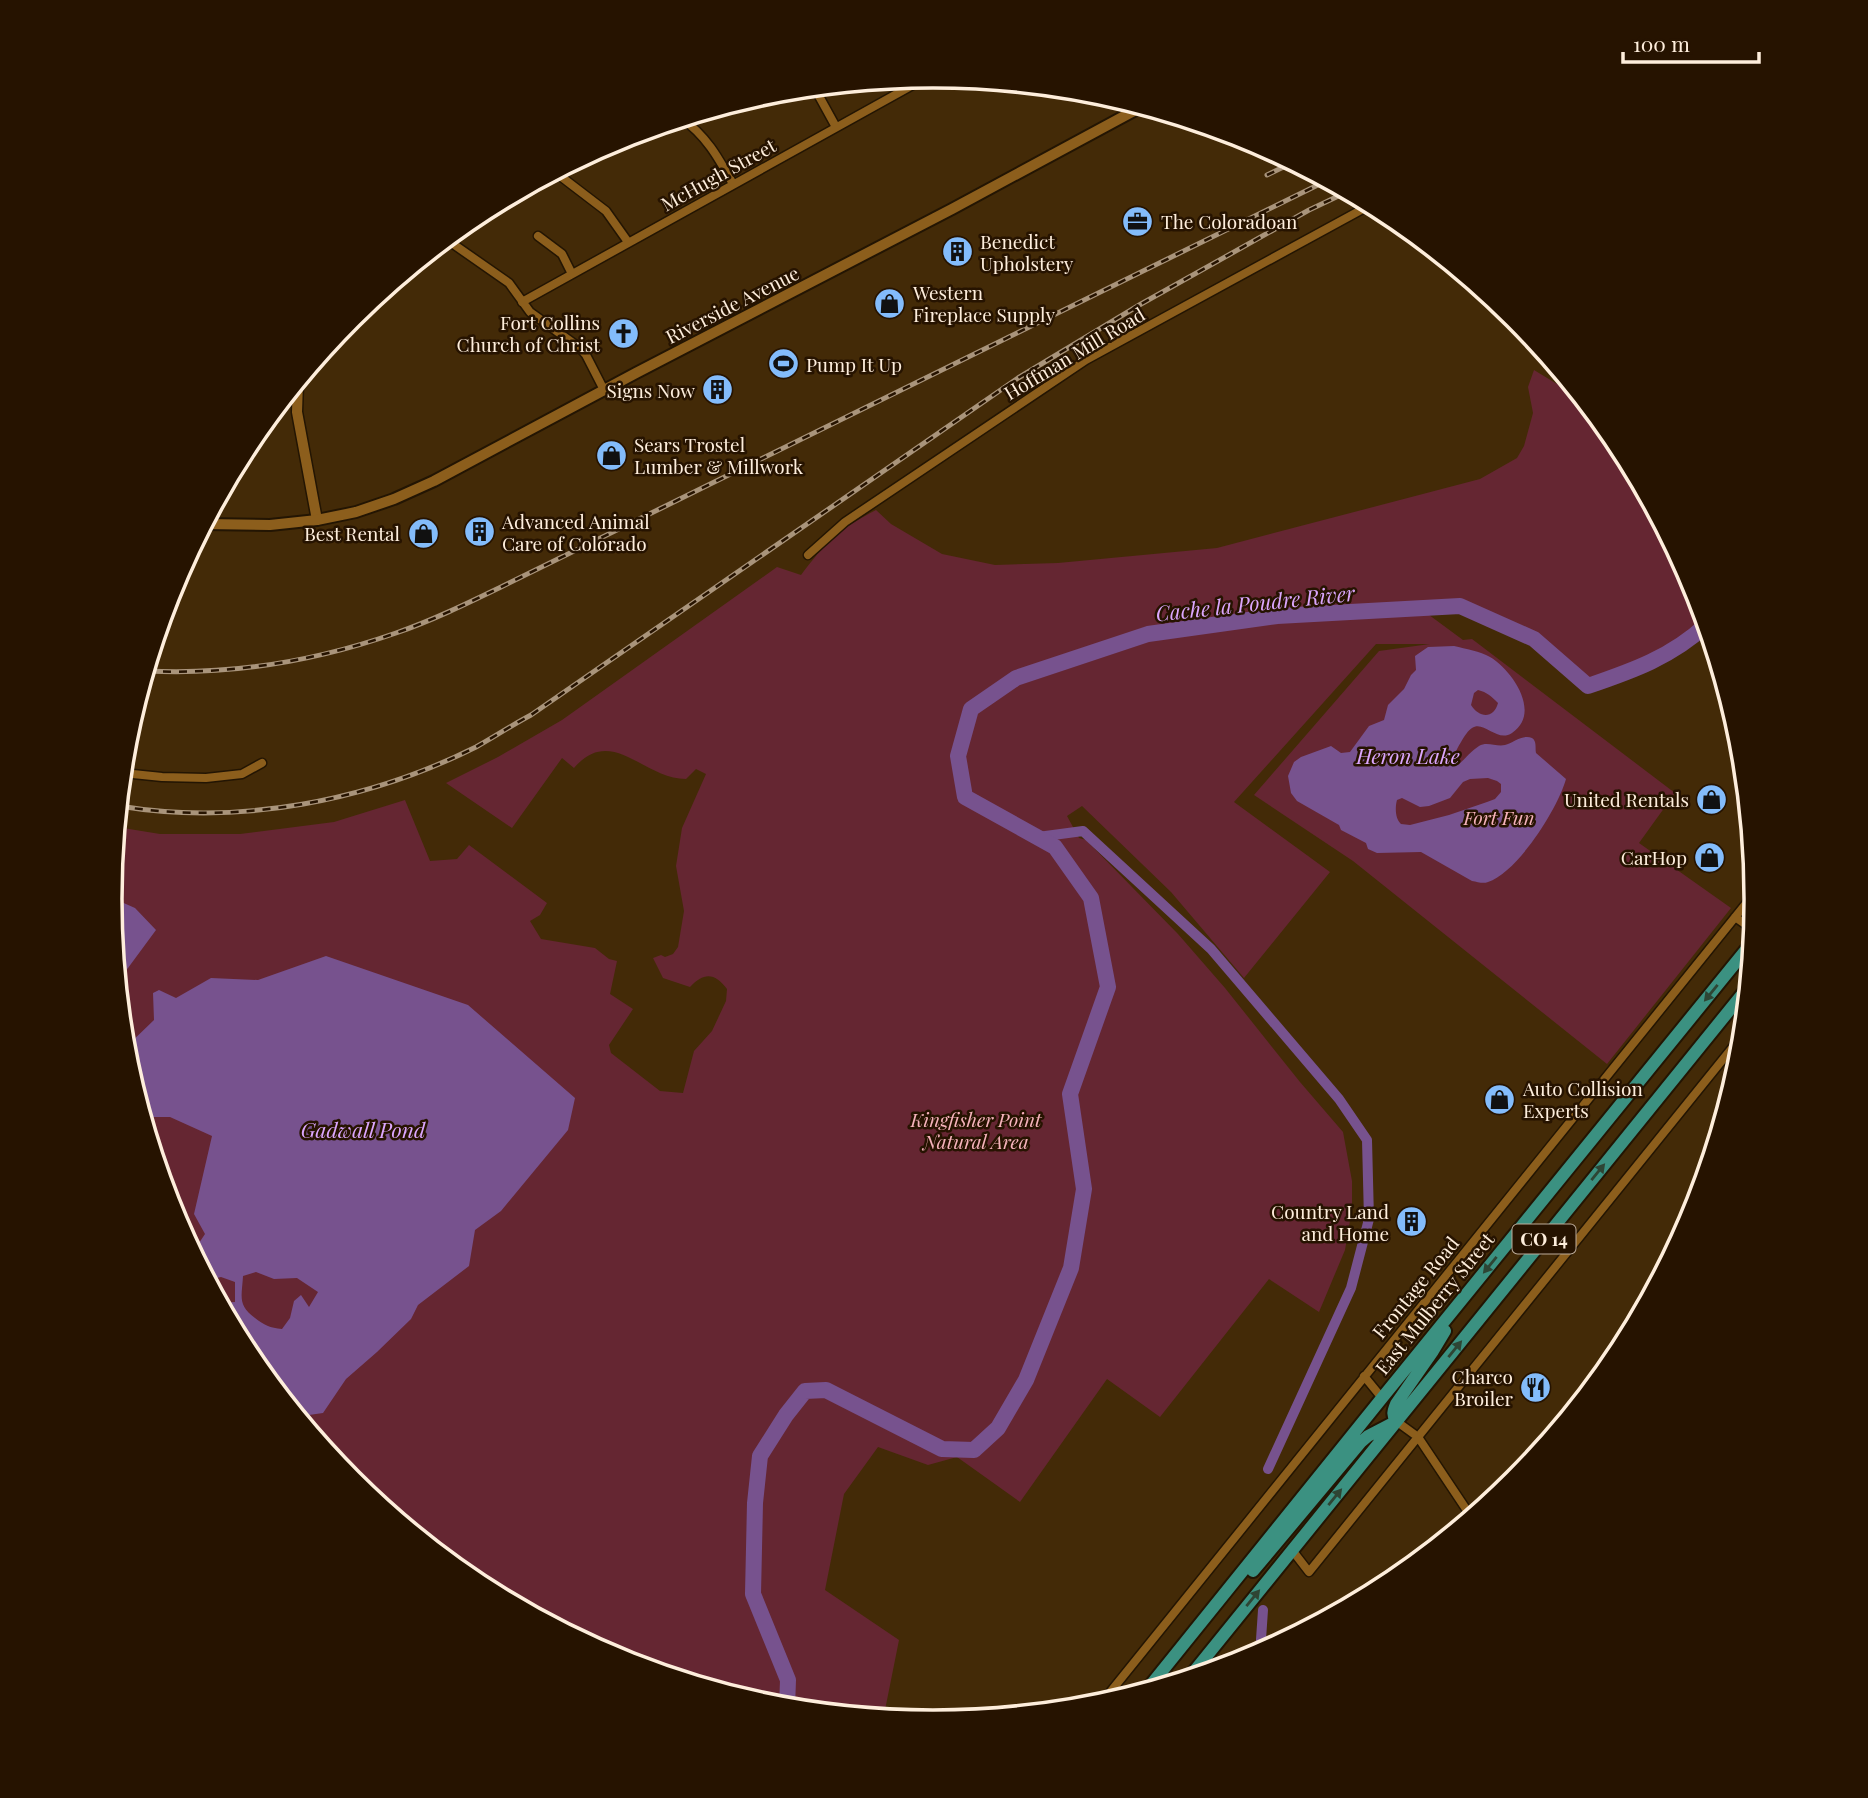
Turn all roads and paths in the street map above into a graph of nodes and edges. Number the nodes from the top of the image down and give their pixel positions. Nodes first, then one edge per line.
1 (906, 89) edge
2 (819, 96) edge
3 (1132, 112) edge
4 (690, 126) edge
5 (836, 127) junction
6 (562, 178) edge
7 (733, 184) junction
8 (1362, 210) edge
9 (538, 236) dead end
10 (628, 242) junction
11 (454, 245) edge
12 (572, 274) junction
13 (523, 302) junction
14 (604, 390) junction
15 (298, 396) edge
16 (317, 520) junction
17 (214, 524) edge
18 (808, 555) dead end
19 (262, 763) dead end
20 (132, 774) edge
21 (1745, 905) edge
22 (1735, 917) junction
23 (1745, 924) edge
24 (1744, 952) edge
25 (1740, 997) edge
26 (1731, 1049) edge
27 (1466, 1294) junction
28 (1364, 1376) junction
29 (1382, 1398) junction
30 (1396, 1421) junction
31 (1418, 1437) junction
32 (1467, 1511) edge
33 (1292, 1550) junction
34 (1186, 1644) junction
35 (1199, 1666) edge
36 (1156, 1679) edge
37 (1111, 1691) edge

1 - 5 street, McHugh Street
2 - 5 street
3 - 14 main road, Riverside Avenue
4 - 7 street
5 - 7 street, McHugh Street
6 - 10 street
7 - 10 street, McHugh Street
8 - 18 street, Hoffman Mill Road
9 - 12 street
10 - 12 street, McHugh Street
11 - 13 street
12 - 13 street, McHugh Street
13 - 14 street
14 - 16 main road, Riverside Avenue
15 - 16 street
16 - 17 main road, Riverside Avenue
19 - 20 street
21 - 22 street, Frontage Road
22 - 23 street
22 - 28 street, Frontage Road
24 -> 27 highway, East Mulberry Street / CO 14
30 -> 25 highway, CO 14
26 - 31 street
27 - 29 highway, East Mulberry Street / CO 14
27 - 30 highway
28 - 29 street
28 - 37 street, Frontage Road
29 - 34 highway, East Mulberry Street / CO 14
30 - 31 street
33 -> 30 highway, CO 14
30 - 34 highway
31 - 32 street
31 - 33 street
35 -> 33 highway, CO 14
34 - 36 highway, East Mulberry Street / CO 14

